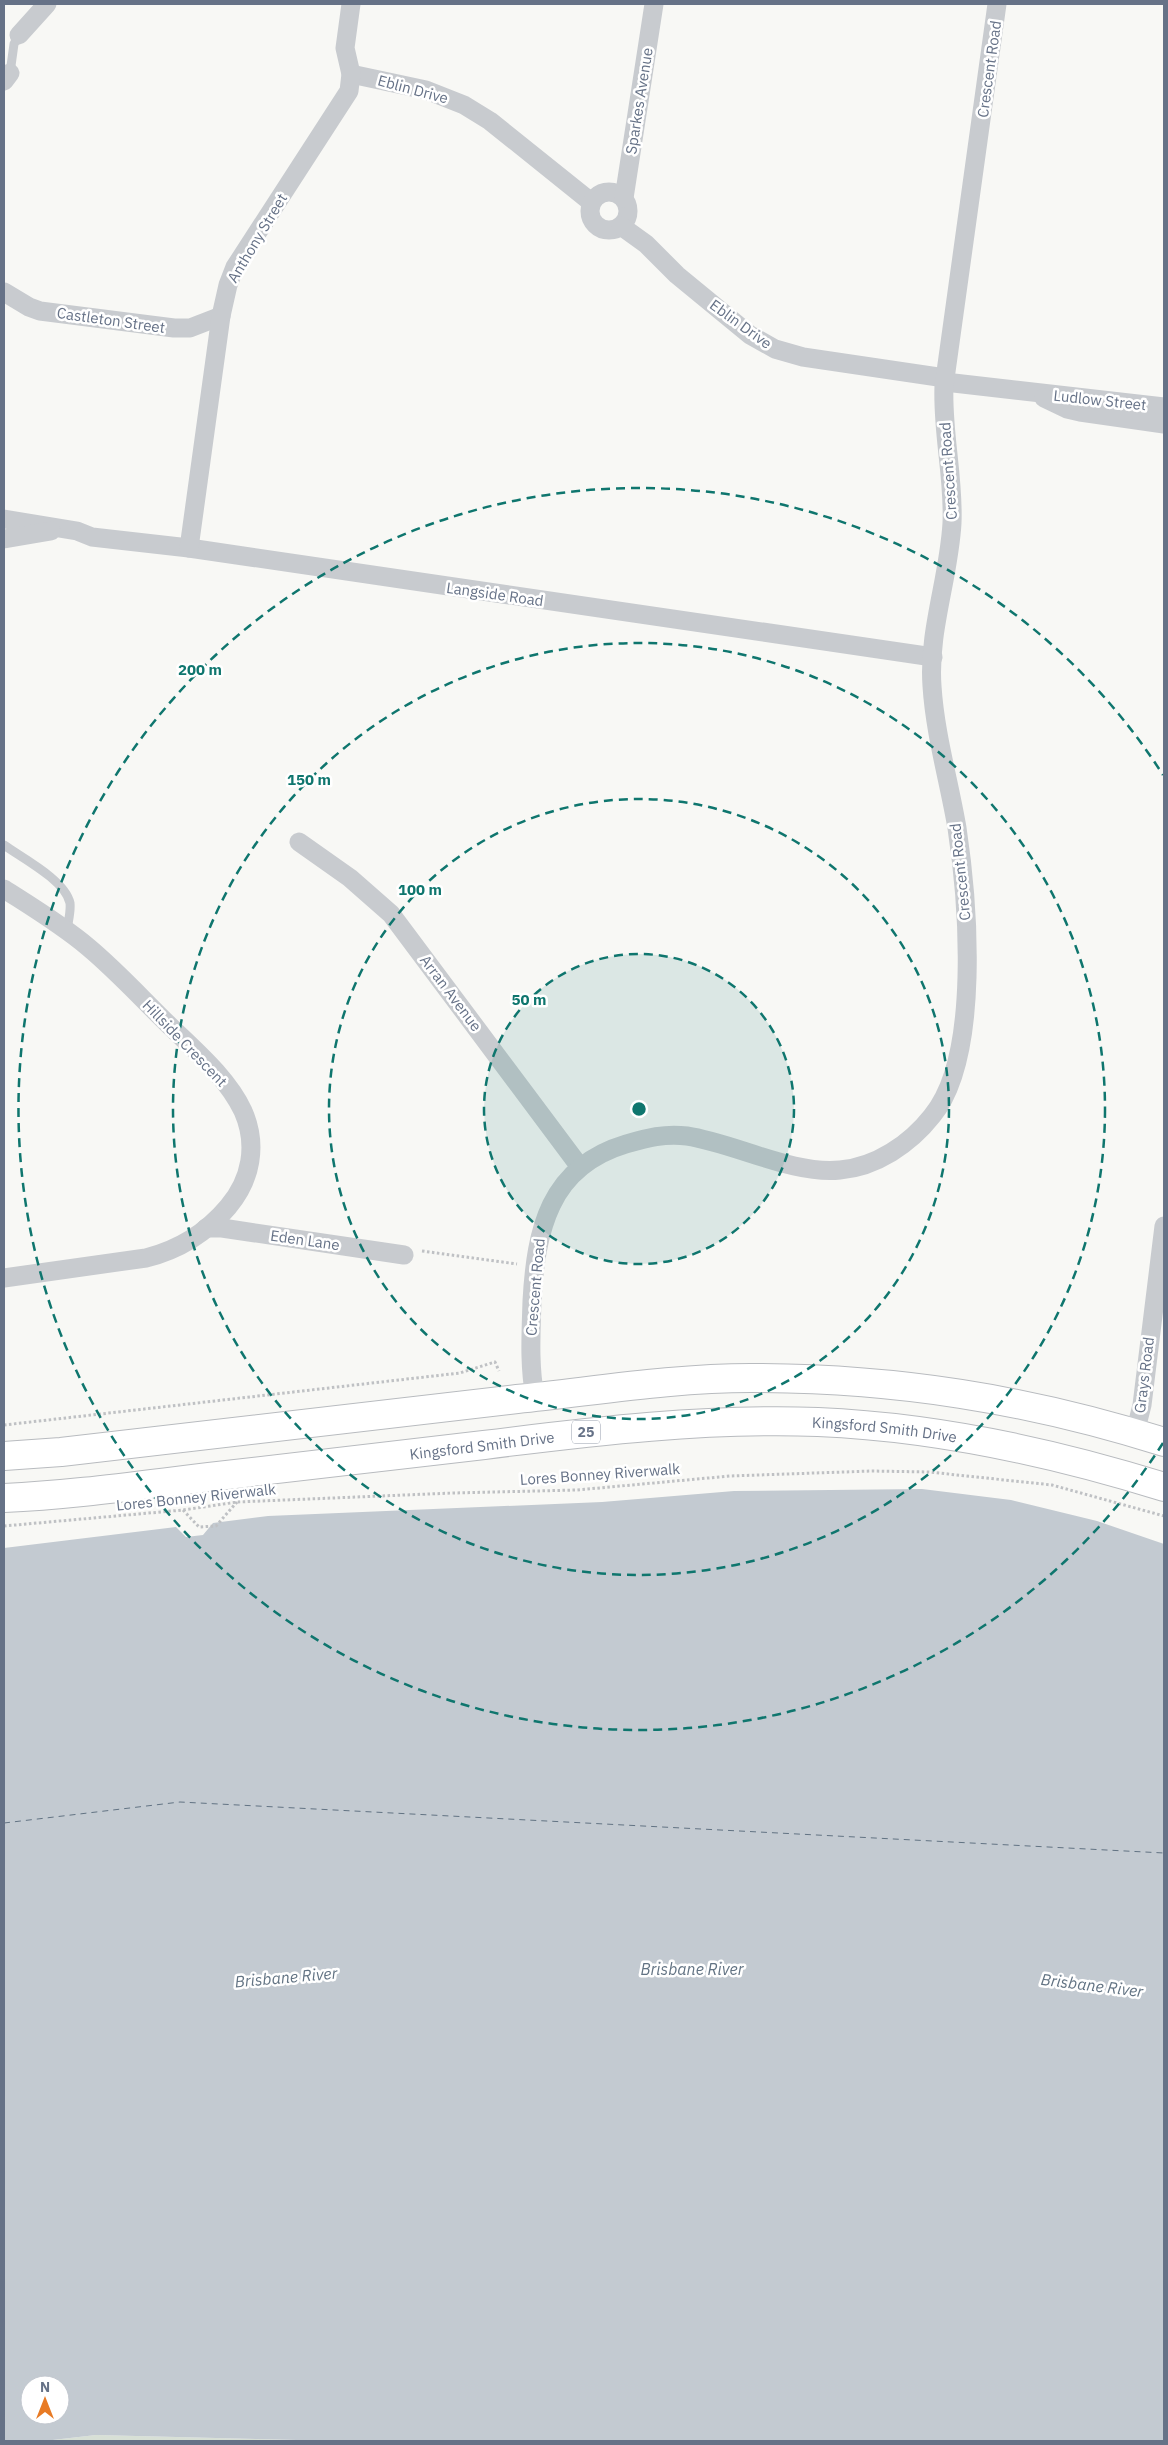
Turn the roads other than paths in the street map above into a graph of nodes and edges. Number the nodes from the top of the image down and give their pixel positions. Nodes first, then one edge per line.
1 (47, 4) edge
2 (351, 4) edge
3 (654, 4) edge
4 (997, 4) edge
5 (19, 34) joint
6 (351, 74) junction
7 (7, 77) edge
8 (624, 198) junction
9 (591, 202) junction
10 (621, 226) junction
11 (4, 292) edge
12 (221, 316) junction
13 (945, 380) junction
14 (1035, 393) junction
15 (1164, 407) edge
16 (1164, 424) edge
17 (4, 519) edge
18 (58, 529) junction
19 (4, 540) edge
20 (189, 548) junction
21 (933, 657) junction
22 (299, 842) dead end
23 (4, 845) edge
24 (4, 889) edge
25 (66, 930) junction
26 (580, 1167) junction
27 (1164, 1226) edge
28 (206, 1228) junction
29 (409, 1252) road end
30 (4, 1278) edge
31 (535, 1397) junction
32 (1136, 1433) junction
33 (1164, 1442) edge
34 (4, 1456) edge
35 (1164, 1487) edge
36 (4, 1498) edge

1 - 5 street
2 - 6 street, Anthony Street
3 - 8 street, Sparkes Avenue
4 - 13 street, Crescent Road
5 - 7 lane
6 - 9 street, Eblin Drive
6 - 12 street, Anthony Street
8 - 9 street
8 - 10 street
9 - 10 street
10 - 13 street, Eblin Drive
11 - 12 street, Castleton Street
12 - 20 street, Anthony Street
13 - 14 street, Ludlow Street
13 - 21 street, Crescent Road
14 - 15 street, Ludlow Street
14 - 16 street, Ludlow Street
17 - 18 street, Langside Road
18 - 19 street, Langside Road
18 - 20 street, Langside Road
20 - 21 street, Langside Road
21 - 26 street, Crescent Road
22 - 26 street, Arran Avenue
23 - 25 lane
24 - 25 street, Hillside Crescent
25 - 28 street, Hillside Crescent
26 - 31 street, Crescent Road
27 - 32 street, Grays Road
28 - 29 street, Eden Lane
28 - 30 street, Hillside Crescent
31 - 32 highway
31 - 34 highway
32 - 33 highway
35 - 36 highway, Kingsford Smith Drive / 25

